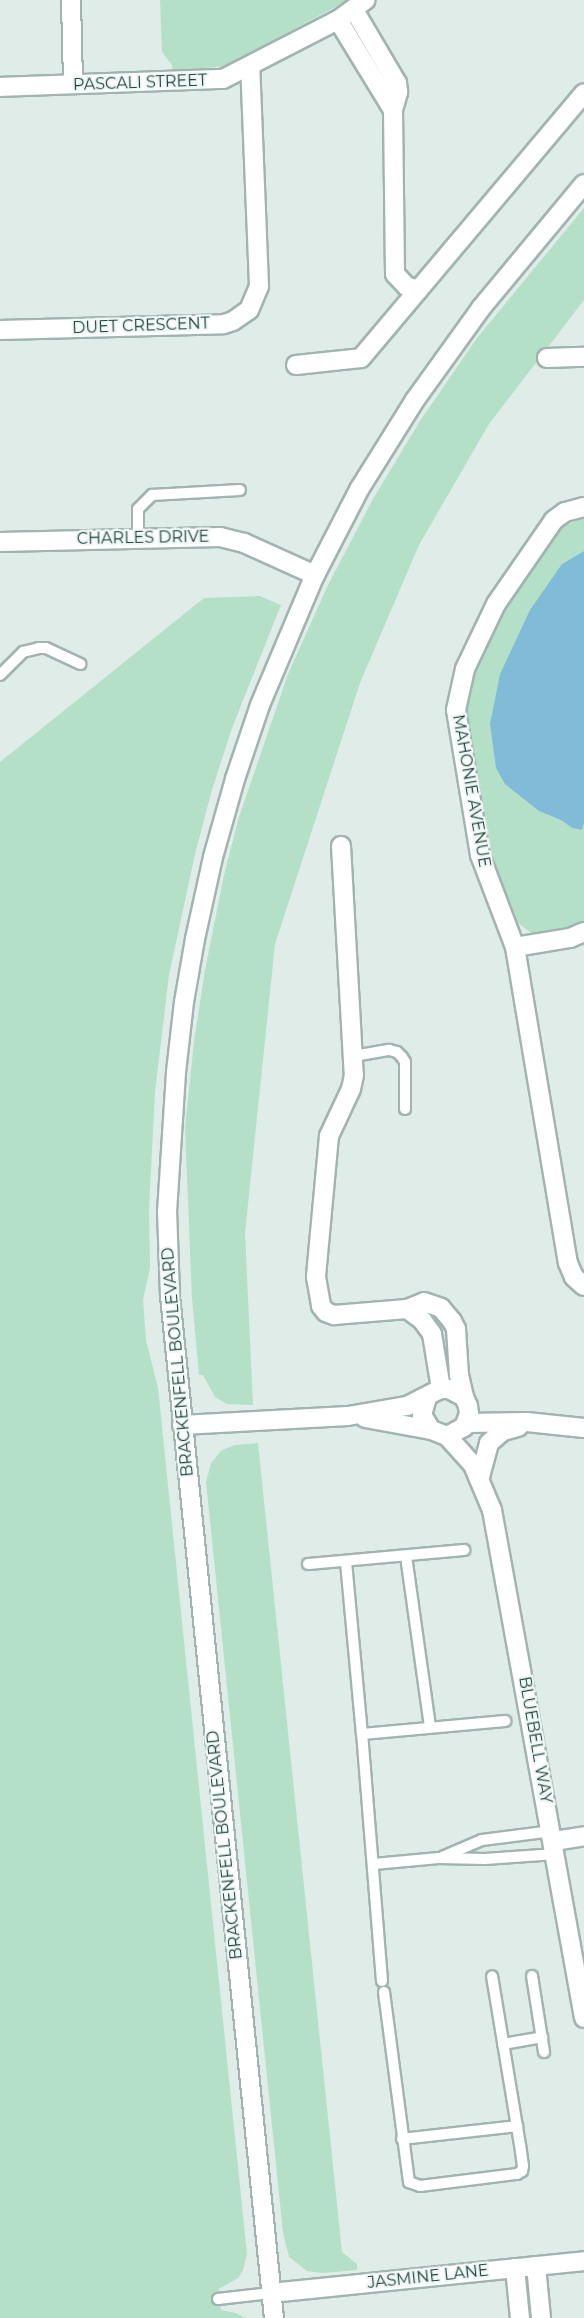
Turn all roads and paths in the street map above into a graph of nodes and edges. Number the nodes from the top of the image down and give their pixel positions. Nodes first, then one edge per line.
1 (71, 0) edge
2 (360, 5) edge
3 (338, 20) junction
4 (250, 66) junction
5 (73, 84) junction
6 (0, 87) edge
7 (584, 93) edge
8 (393, 110) junction
9 (584, 184) edge
10 (418, 290) junction
11 (0, 330) edge
12 (584, 357) edge
13 (548, 358) dead end
14 (296, 365) dead end
15 (240, 490) dead end
16 (584, 507) edge
17 (138, 538) junction
18 (0, 542) edge
19 (315, 575) junction
20 (81, 664) dead end
21 (0, 675) edge
22 (341, 846) dead end
23 (584, 932) edge
24 (516, 947) junction
25 (354, 1056) junction
26 (405, 1109) dead end
27 (584, 1286) edge
28 (407, 1309) junction
29 (434, 1394) junction
30 (466, 1413) junction
31 (348, 1416) junction
32 (534, 1423) junction
33 (182, 1425) junction
34 (584, 1428) edge
35 (439, 1433) junction
36 (477, 1471) junction
37 (464, 1550) dead end
38 (406, 1556) junction
39 (346, 1562) junction
40 (308, 1564) dead end
41 (505, 1721) dead end
42 (430, 1727) junction
43 (362, 1734) junction
44 (584, 1836) edge
45 (554, 1842) junction
46 (439, 1858) junction
47 (374, 1864) junction
48 (492, 1976) dead end
49 (532, 1976) dead end
50 (584, 2018) edge
51 (542, 2037) junction
52 (503, 2044) junction
53 (544, 2052) dead end
54 (517, 2126) junction
55 (402, 2139) junction
56 (584, 2261) edge
57 (536, 2266) junction
58 (515, 2268) junction
59 (272, 2293) junction
60 (218, 2299) dead end
61 (274, 2318) edge
62 (520, 2318) edge
63 (541, 2318) edge

1 - 5 street
2 - 3 street, PASCALI STREET
2 - 8 street
3 - 4 street, PASCALI STREET
3 - 8 street
4 - 5 street, PASCALI STREET
4 - 11 street, DUET CRESCENT
5 - 6 street, PASCALI STREET
7 - 10 street
8 - 10 street
9 - 19 street, BRACKENFELL BOULEVARD
10 - 14 street
12 - 13 street
15 - 17 lane
16 - 24 street, MAHONIE AVENUE
17 - 18 street, CHARLES DRIVE
17 - 19 street, CHARLES DRIVE
19 - 33 street, BRACKENFELL BOULEVARD
20 - 21 lane
22 - 25 street
23 - 24 street
24 - 27 street, MAHONIE AVENUE
25 - 26 lane
25 - 28 street
28 - 29 street
28 - 30 street, BLUEBELL WAY
29 - 30 street
29 - 31 street
29 - 35 street
30 - 32 street
30 - 35 street
30 - 36 street, BLUEBELL WAY
31 - 33 street
31 - 35 street
32 - 34 street
32 - 36 street
33 - 59 street, BRACKENFELL BOULEVARD
35 - 36 street
36 - 45 street, BLUEBELL WAY
37 - 38 lane
38 - 39 lane
38 - 42 lane
39 - 40 lane
39 - 43 lane
41 - 42 lane
42 - 43 lane
43 - 47 lane
44 - 45 street
45 - 46 lane
45 - 46 lane
45 - 50 street, BLUEBELL WAY
46 - 47 lane
47 - 55 lane
48 - 52 lane
49 - 51 lane
51 - 52 lane
51 - 53 lane
52 - 54 lane
54 - 55 lane
54 - 55 lane
56 - 57 street, JASMINE LANE
57 - 58 street, JASMINE LANE
57 - 63 street
58 - 59 street, JASMINE LANE
58 - 62 street
59 - 60 lane
59 - 61 street, BRACKENFELL BOULEVARD

